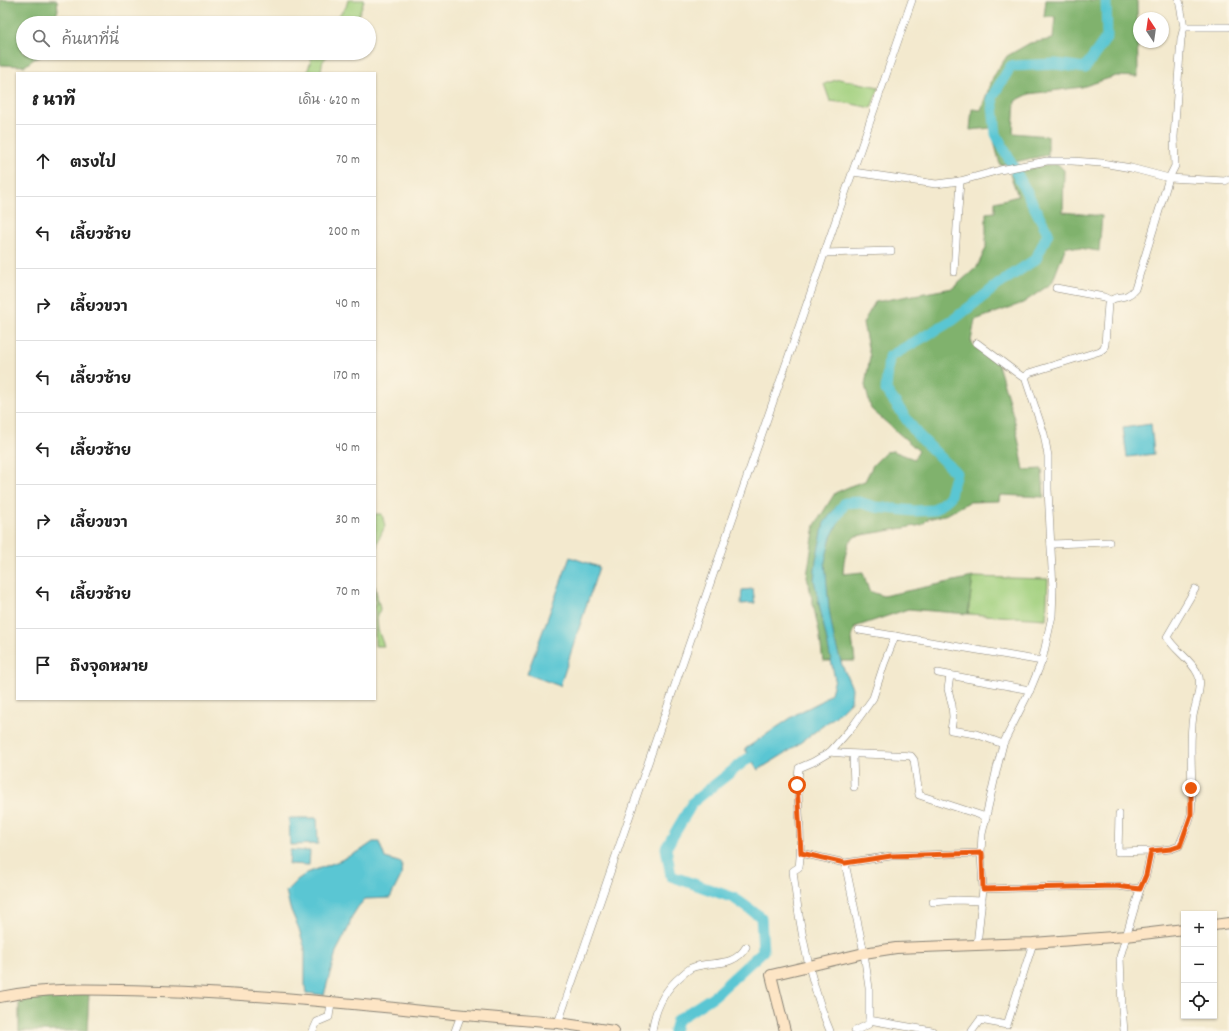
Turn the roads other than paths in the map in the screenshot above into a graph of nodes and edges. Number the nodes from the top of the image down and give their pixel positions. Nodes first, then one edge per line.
1 (912, 0) edge
2 (1179, 0) edge
3 (1184, 27) junction
4 (1229, 27) edge
5 (852, 172) junction
6 (1169, 178) junction
7 (1229, 179) edge
8 (960, 181) junction
9 (891, 251) dead end
10 (824, 253) junction
11 (954, 272) dead end
12 (1056, 288) dead end
13 (1110, 300) junction
14 (977, 343) dead end
15 (1025, 377) junction
16 (1109, 542) dead end
17 (1051, 544) junction
18 (1195, 589) dead end
19 (859, 630) dead end
20 (895, 636) junction
21 (1042, 661) junction
22 (938, 674) dead end
23 (950, 676) junction
24 (1030, 690) junction
25 (1003, 744) junction
26 (830, 752) junction
27 (853, 755) junction
28 (854, 787) dead end
29 (1119, 814) dead end
30 (986, 817) junction
31 (1151, 851) junction
32 (801, 853) junction
33 (982, 853) junction
34 (845, 863) junction
35 (983, 889) junction
36 (1140, 889) junction
37 (982, 901) junction
38 (933, 902) dead end
39 (1229, 922) edge
40 (1217, 924) edge
41 (1181, 929) edge
42 (1126, 936) junction
43 (1033, 943) junction
44 (977, 944) junction
45 (746, 947) dead end
46 (864, 953) junction
47 (809, 967) junction
48 (0, 996) edge
49 (331, 1003) junction
50 (461, 1015) junction
51 (869, 1020) junction
52 (558, 1023) junction
53 (313, 1031) edge
54 (455, 1031) edge
55 (614, 1031) edge
56 (652, 1031) edge
57 (785, 1031) edge
58 (830, 1031) edge
59 (855, 1031) edge
60 (932, 1031) edge
61 (972, 1031) edge
62 (1124, 1031) edge

1 - 5 street
2 - 3 street
3 - 4 street
3 - 6 street
5 - 8 street
5 - 10 street
6 - 7 street
6 - 8 street
6 - 13 street
8 - 11 street
9 - 10 street
10 - 52 street
12 - 13 street
13 - 15 street
14 - 15 street
15 - 17 street
16 - 17 street
17 - 21 street
18 - 31 street
19 - 20 street
20 - 21 street
20 - 26 street
21 - 24 street
22 - 23 street
23 - 24 street
23 - 25 street
24 - 25 street
25 - 30 street
26 - 27 street
26 - 32 street
27 - 28 street
27 - 30 street
29 - 31 street
30 - 33 street
31 - 36 street
32 - 34 street
32 - 47 street
33 - 34 street
33 - 35 street
34 - 46 street
35 - 36 street
35 - 37 street
36 - 42 street
37 - 38 street
37 - 44 street
39 - 40 street
41 - 42 street
42 - 43 street
42 - 62 street
43 - 44 street
43 - 61 street
44 - 46 street
45 - 56 street
46 - 47 street
46 - 51 street
47 - 57 street
47 - 58 street
48 - 49 street
49 - 50 street
49 - 53 street
50 - 52 street
50 - 54 street
51 - 59 street
51 - 60 street
52 - 55 street

